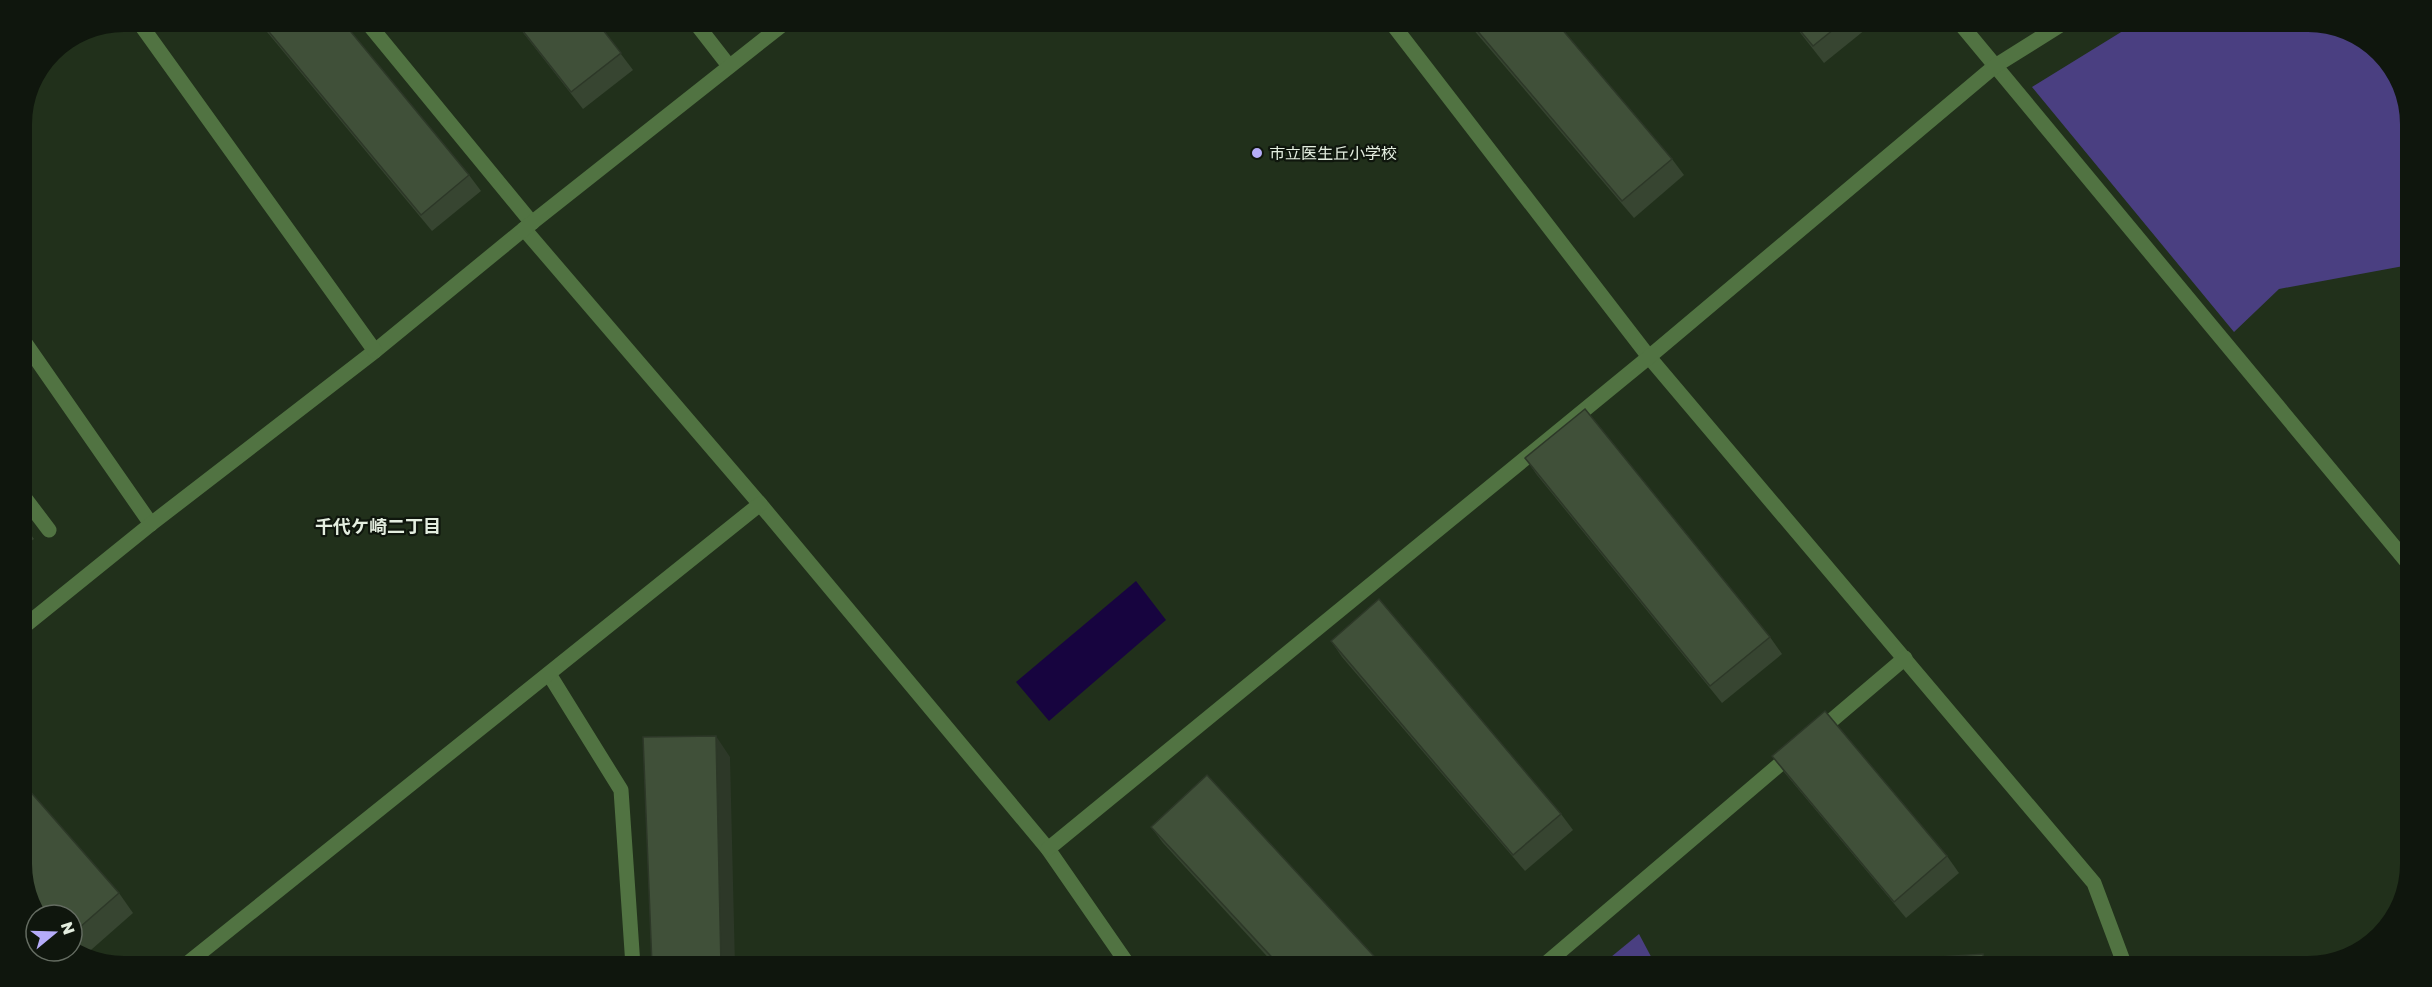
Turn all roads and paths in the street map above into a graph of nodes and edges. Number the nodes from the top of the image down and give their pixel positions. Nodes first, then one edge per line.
1 (145, 31) edge
2 (374, 31) edge
3 (702, 31) edge
4 (774, 31) edge
5 (1398, 31) edge
6 (1966, 31) edge
7 (2051, 31) edge
8 (729, 66) junction
9 (1995, 66) junction
10 (528, 226) junction
11 (375, 351) junction
12 (32, 354) edge
13 (1649, 357) junction
14 (760, 504) junction
15 (32, 508) edge
16 (151, 524) junction
17 (49, 530) dead end
18 (2400, 554) edge
19 (32, 620) edge
20 (1905, 658) junction
21 (549, 674) junction
22 (1048, 849) junction
23 (196, 956) edge
24 (632, 956) edge
25 (1122, 956) edge
26 (1555, 956) edge
27 (2121, 956) edge

1 - 11 street
2 - 10 street
3 - 8 street
4 - 8 street
5 - 13 street
6 - 9 street
7 - 9 street
8 - 10 street
9 - 13 street
9 - 18 street
10 - 11 street
10 - 14 street
11 - 16 street
12 - 16 street
13 - 20 street
13 - 22 street
14 - 21 street
14 - 22 street
15 - 17 street
16 - 19 street
20 - 26 street
20 - 27 street
21 - 23 street
21 - 24 street
22 - 25 street

